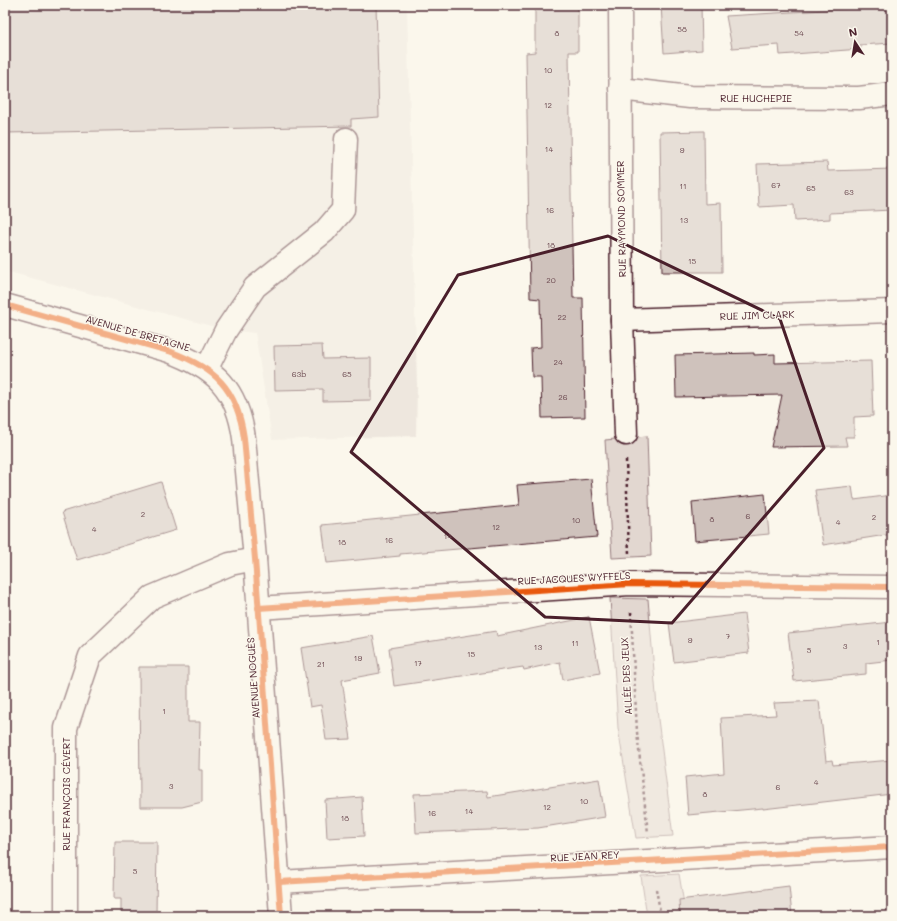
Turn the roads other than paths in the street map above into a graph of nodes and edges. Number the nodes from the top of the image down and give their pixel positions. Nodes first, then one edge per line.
1 (620, 5) edge
2 (620, 89) junction
3 (892, 94) edge
4 (346, 139) dead end
5 (5, 305) edge
6 (892, 310) edge
7 (622, 320) junction
8 (207, 368) junction
9 (626, 434) road end
10 (244, 438) joint
11 (255, 559) junction
12 (892, 587) edge
13 (258, 608) junction
14 (892, 847) edge
15 (279, 882) junction
16 (66, 916) edge
17 (281, 916) edge

1 - 2 street, RUE RAYMOND SOMMER
2 - 3 street, RUE HUCHEPIE
2 - 7 street, RUE RAYMOND SOMMER
4 - 8 street
5 - 8 street, AVENUE DE BRETAGNE
6 - 7 street, RUE JIM CLARK
7 - 9 street, RUE RAYMOND SOMMER
8 - 10 street, AVENUE DE BRETAGNE
10 - 11 street, AVENUE NOGUÈS
11 - 13 street, AVENUE NOGUÈS
11 - 16 street, RUE FRANÇOIS CÉVERT
12 - 13 street, RUE JACQUES WYFFELS
13 - 15 street, AVENUE NOGUÈS
14 - 15 street, RUE JEAN REY
15 - 17 street, AVENUE NOGUÈS

